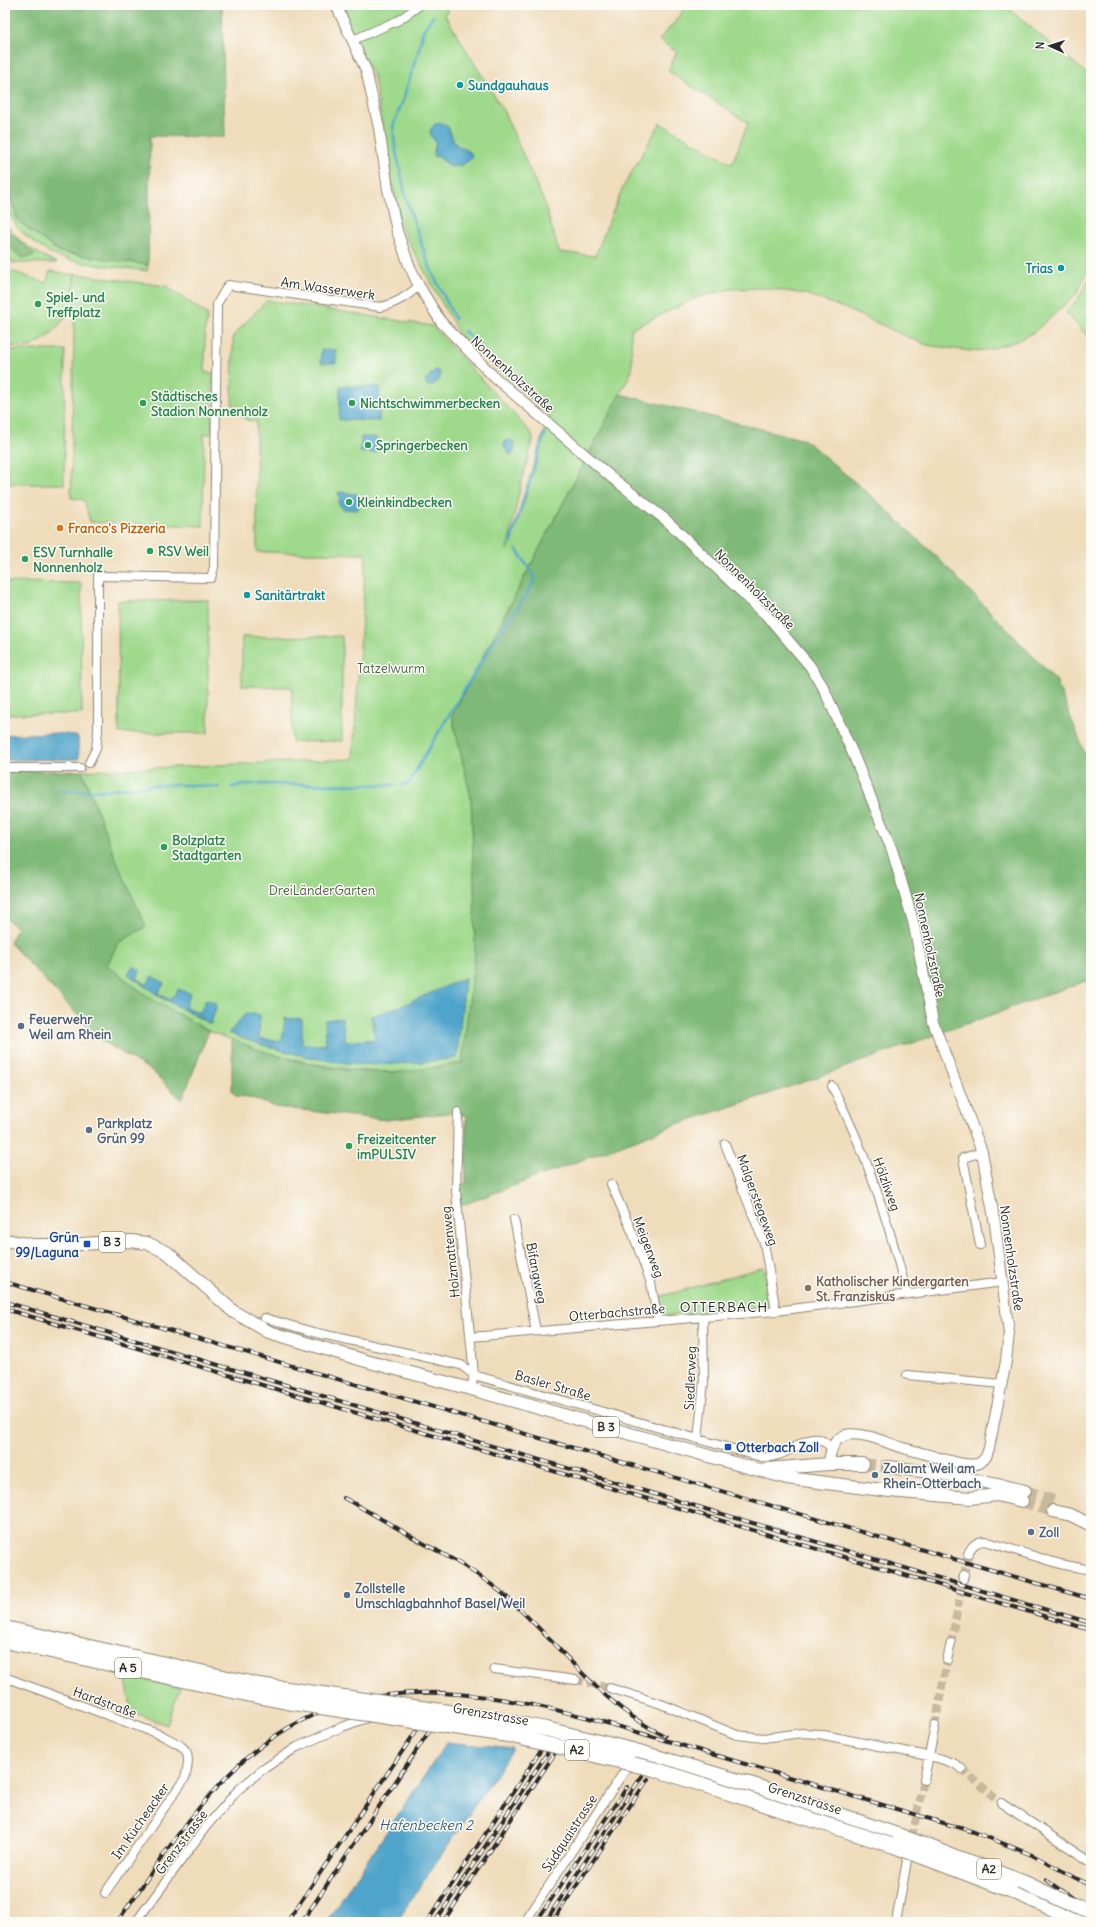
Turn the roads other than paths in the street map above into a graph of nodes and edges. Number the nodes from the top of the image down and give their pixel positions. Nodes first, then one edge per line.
1 (336, 5) edge
2 (420, 5) edge
3 (353, 40) junction
4 (419, 286) junction
5 (89, 764) dead end
6 (5, 768) edge
7 (80, 768) dead end
8 (832, 1086) dead end
9 (458, 1112) dead end
10 (725, 1144) dead end
11 (982, 1152) junction
12 (610, 1184) dead end
13 (514, 1219) dead end
14 (5, 1240) edge
15 (980, 1245) dead end
16 (1003, 1282) junction
17 (907, 1294) junction
18 (776, 1311) junction
19 (703, 1317) junction
20 (264, 1318) dead end
21 (658, 1321) junction
22 (536, 1331) junction
23 (471, 1337) junction
24 (907, 1374) dead end
25 (474, 1375) junction
26 (1002, 1384) junction
27 (471, 1389) junction
28 (698, 1439) junction
29 (832, 1447) junction
30 (829, 1464) junction
31 (863, 1464) tunnel mouth
32 (888, 1467) tunnel mouth
33 (759, 1469) junction
34 (829, 1482) junction
35 (998, 1490) junction
36 (1023, 1496) tunnel mouth
37 (1054, 1506) tunnel mouth
38 (1091, 1525) edge
39 (968, 1554) tunnel mouth
40 (1091, 1570) edge
41 (5, 1628) edge
42 (5, 1640) edge
43 (951, 1643) tunnel mouth
44 (948, 1660) tunnel mouth
45 (494, 1669) dead end
46 (6, 1679) edge
47 (576, 1680) tunnel mouth
48 (610, 1688) tunnel mouth
49 (255, 1690) junction
50 (935, 1725) tunnel mouth
51 (633, 1757) junction
52 (928, 1757) junction
53 (189, 1759) joint
54 (962, 1769) tunnel mouth
55 (924, 1780) tunnel mouth
56 (1001, 1803) tunnel mouth
57 (912, 1837) tunnel mouth
58 (910, 1848) junction
59 (1091, 1862) edge
60 (105, 1893) dead end
61 (1091, 1909) edge
62 (1082, 1917) edge
63 (136, 1922) edge
64 (524, 1922) edge
65 (896, 1922) edge

1 - 3 street, Nonnenholzstraße
2 - 3 street
3 - 4 street, Nonnenholzstraße
4 - 5 street, Am Wasserwerk
4 - 11 street, Nonnenholzstraße
6 - 7 street
8 - 17 street, Hölzliweg
9 - 23 street, Holzmattenweg
10 - 18 street, Malgerstegeweg
11 - 15 street
11 - 16 street, Nonnenholzstraße
12 - 21 street, Meigerweg
13 - 22 street, Bifangweg
14 - 27 main road, B 3
16 - 17 street, Otterbachstraße
16 - 26 street, Nonnenholzstraße
17 - 18 street, Otterbachstraße
18 - 19 street, Otterbachstraße
19 - 21 street, Otterbachstraße
19 - 28 street, Siedlerweg
20 - 25 street, Basler Straße
21 - 22 street, Otterbachstraße
22 - 23 street, Otterbachstraße
23 - 25 street, Holzmattenweg
24 - 26 street
25 - 27 street, Holzmattenweg
25 - 28 street, Basler Straße
26 - 29 street, Nonnenholzstraße
27 - 33 main road, B 3
28 - 29 street, Basler Straße
29 - 30 street
30 - 31 main road, B 3
30 - 33 main road, B 3
30 - 34 main road
32 - 35 main road
33 - 34 main road, B 3
34 - 35 main road, B 3
35 - 36 main road
37 - 38 main road
39 - 40 street
41 - 49 highway, A 5
42 - 49 highway, A 5
43 - 44 street
45 - 47 street
46 - 53 street, Hardstraße
48 - 52 street
49 - 62 highway, A2, bridge
50 - 52 street
51 - 58 street, Grenzstrasse
51 - 63 street, Grenzstrasse
51 - 64 street, Südquaistrasse
52 - 54 street
52 - 55 street
53 - 60 street, Im Kücheacker
56 - 59 street
57 - 58 street
58 - 65 street
61 - 62 highway, bridge

